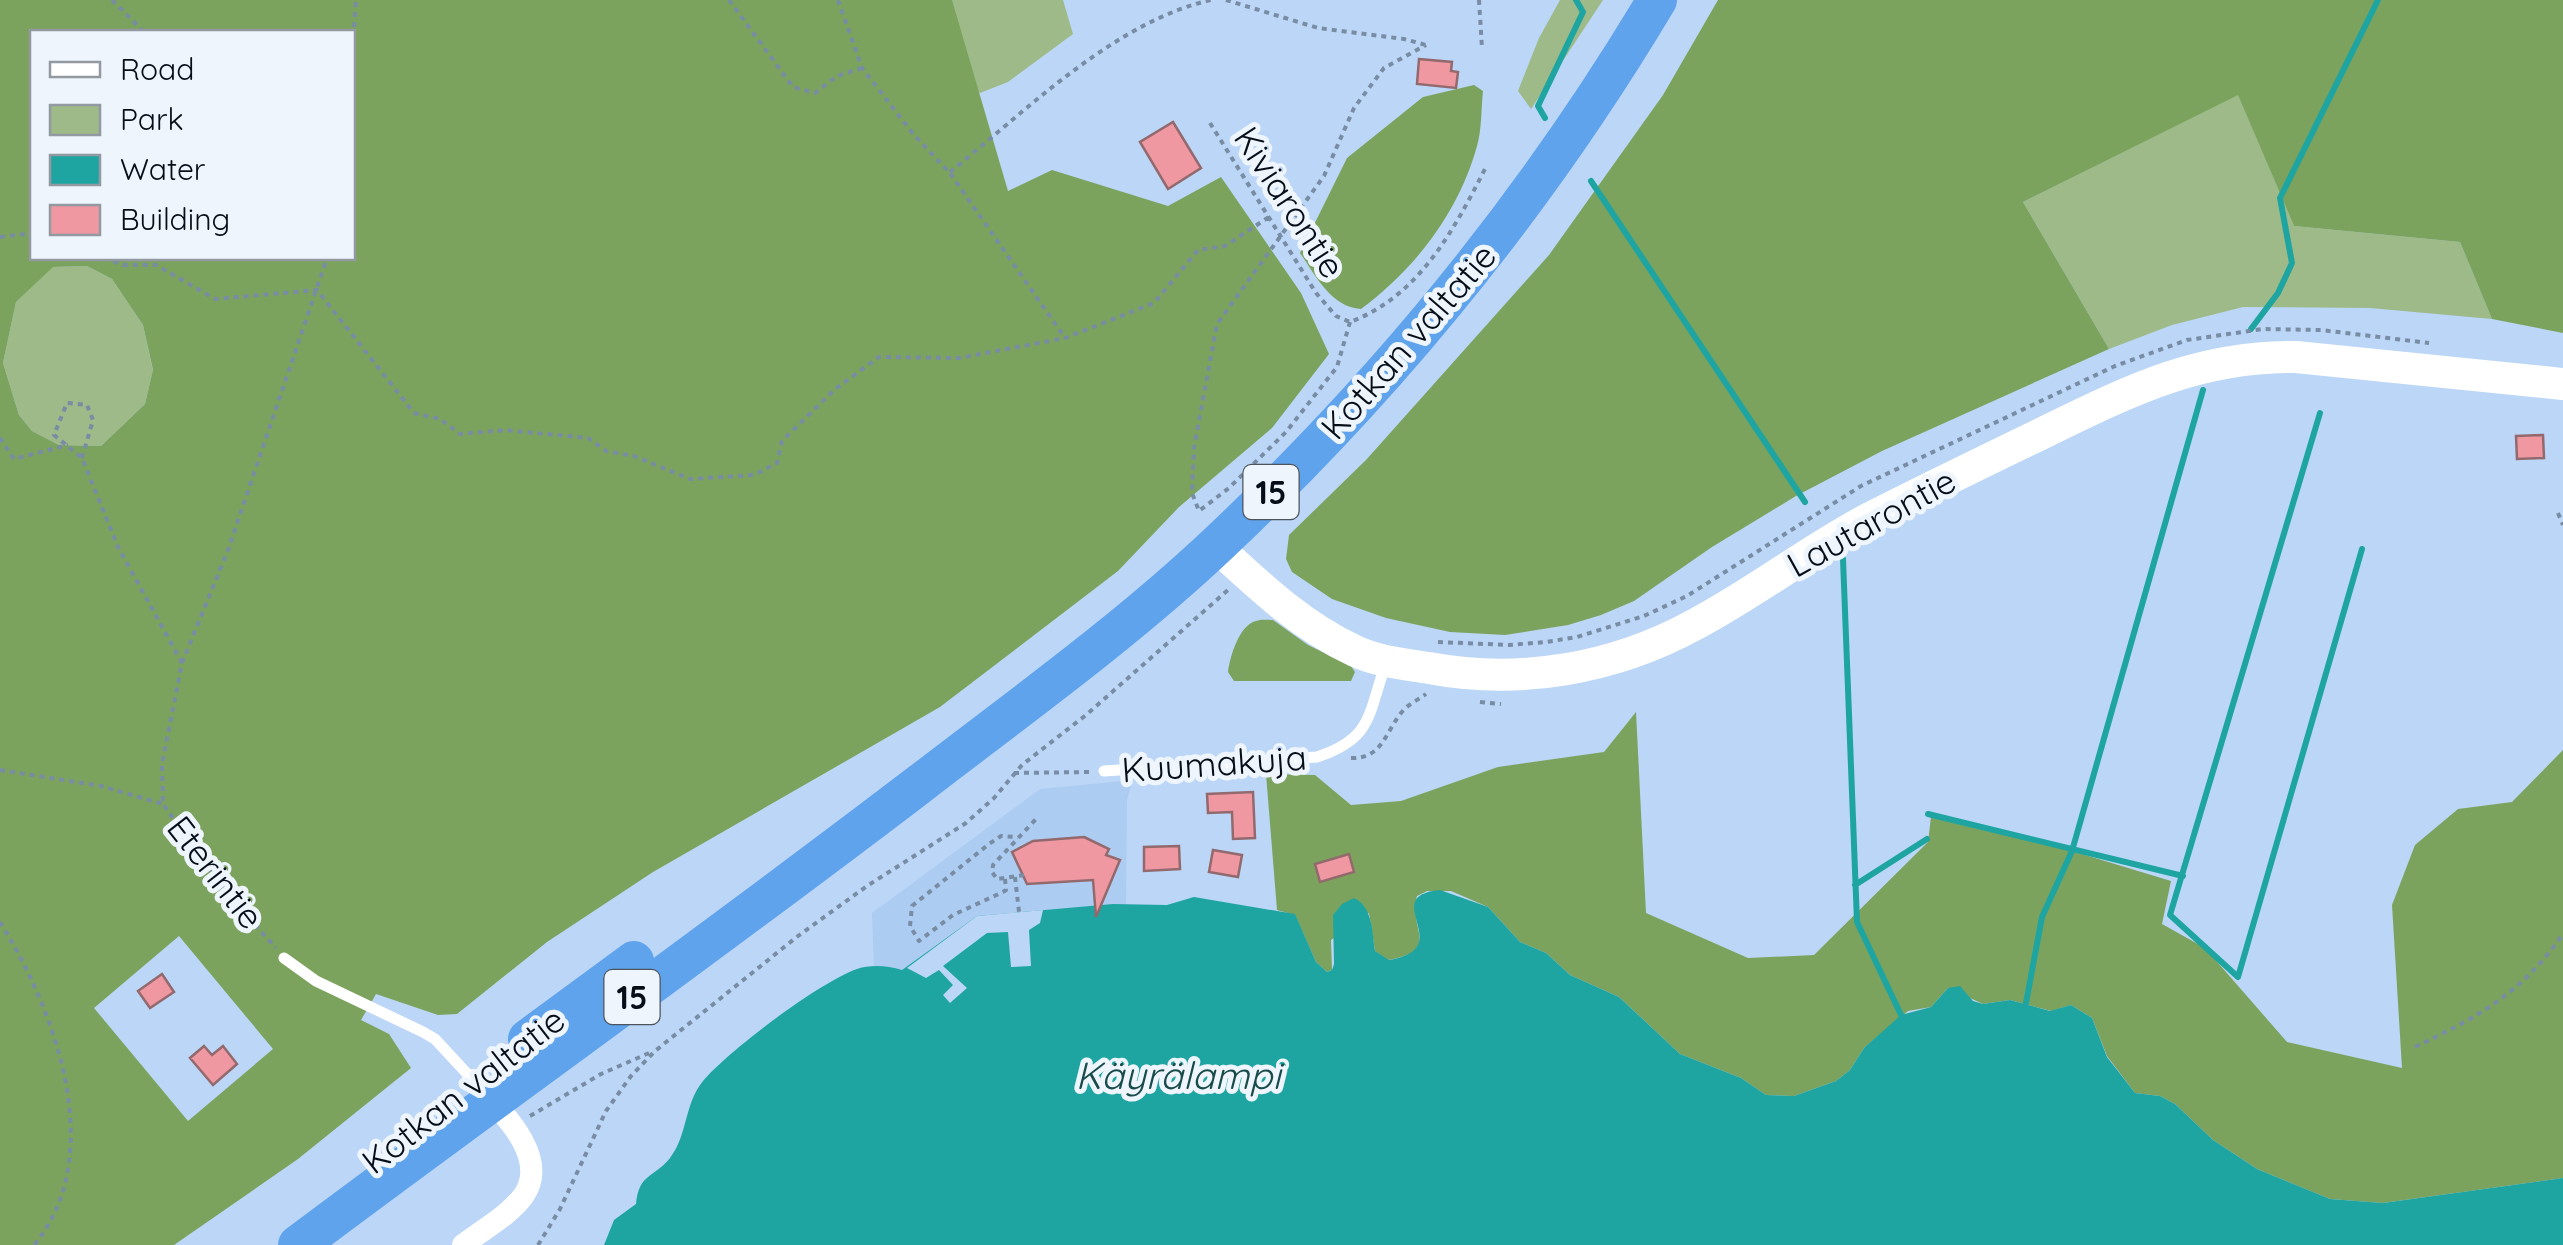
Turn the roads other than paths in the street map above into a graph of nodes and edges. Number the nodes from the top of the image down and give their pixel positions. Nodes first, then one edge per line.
1 (1657, 0) edge
2 (2563, 384) edge
3 (1230, 560) junction
4 (1386, 662) junction
5 (1104, 771) road end
6 (284, 958) road end
7 (493, 1103) junction
8 (270, 1245) edge
9 (298, 1245) edge
10 (463, 1245) edge

1 - 3 highway, Kotkan valtatie / 15
2 - 4 street, Lautarontie
3 - 4 street, Lautarontie
3 - 7 highway, Kotkan valtatie / 15
4 - 5 lane, Kuumakuja
6 - 7 lane, Eterintie
7 - 8 highway, Kotkan valtatie / 15
7 - 9 highway, Kotkan valtatie / 15
7 - 10 street

